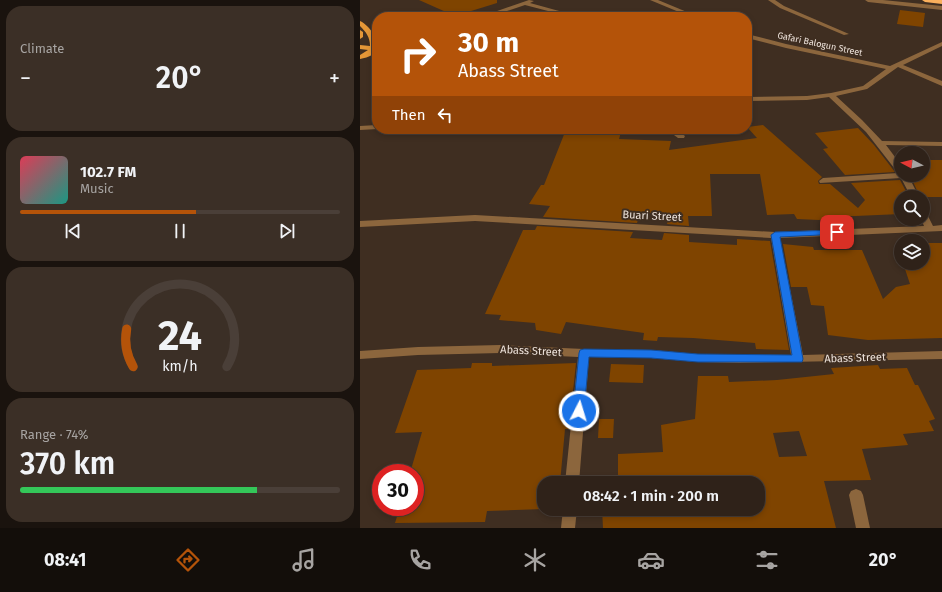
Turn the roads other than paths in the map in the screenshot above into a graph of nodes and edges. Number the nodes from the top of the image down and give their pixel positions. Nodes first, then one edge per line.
1 (534, 0) edge
2 (653, 0) edge
3 (771, 0) edge
4 (868, 0) edge
5 (925, 0) edge
6 (942, 2) edge
7 (524, 3) junction
8 (942, 8) edge
9 (498, 12) edge
10 (559, 12) edge
11 (683, 12) edge
12 (360, 23) edge
13 (360, 32) edge
14 (846, 34) dead end
15 (360, 37) edge
16 (372, 37) edge
17 (752, 37) edge
18 (942, 44) edge
19 (360, 47) edge
20 (372, 49) edge
21 (372, 52) edge
22 (360, 57) edge
23 (898, 65) junction
24 (890, 68) junction
25 (942, 84) edge
26 (831, 95) junction
27 (752, 99) edge
28 (372, 127) edge
29 (360, 128) edge
30 (679, 134) edge
31 (682, 136) dead end
32 (881, 143) junction
33 (942, 144) edge
34 (894, 161) edge
35 (894, 176) edge
36 (823, 181) dead end
37 (360, 224) edge
38 (930, 228) joint
39 (942, 228) edge
40 (775, 235) junction
41 (584, 353) junction
42 (360, 355) edge
43 (942, 355) edge
44 (798, 359) junction
45 (573, 476) edge
46 (856, 495) dead end
47 (569, 516) edge
48 (568, 528) edge
49 (863, 528) edge

1 - 7 street
2 - 11 street
3 - 14 street
4 - 8 street
5 - 6 highway
7 - 9 street
7 - 10 street
12 - 16 main road
13 - 15 main road
17 - 24 street, Gafari Balogun Street
18 - 23 street
19 - 20 main road
21 - 22 main road
23 - 24 street
23 - 25 street
24 - 26 street
26 - 27 street
26 - 32 street
28 - 29 street
30 - 31 street
32 - 33 street
32 - 34 street
35 - 36 street
37 - 40 street, Buari Street
38 - 39 street, Buari Street
38 - 40 street, Buari Street
40 - 44 street
41 - 42 street, Abass Street
41 - 44 street, Abass Street
41 - 45 street
43 - 44 street, Abass Street
46 - 49 street
47 - 48 street

